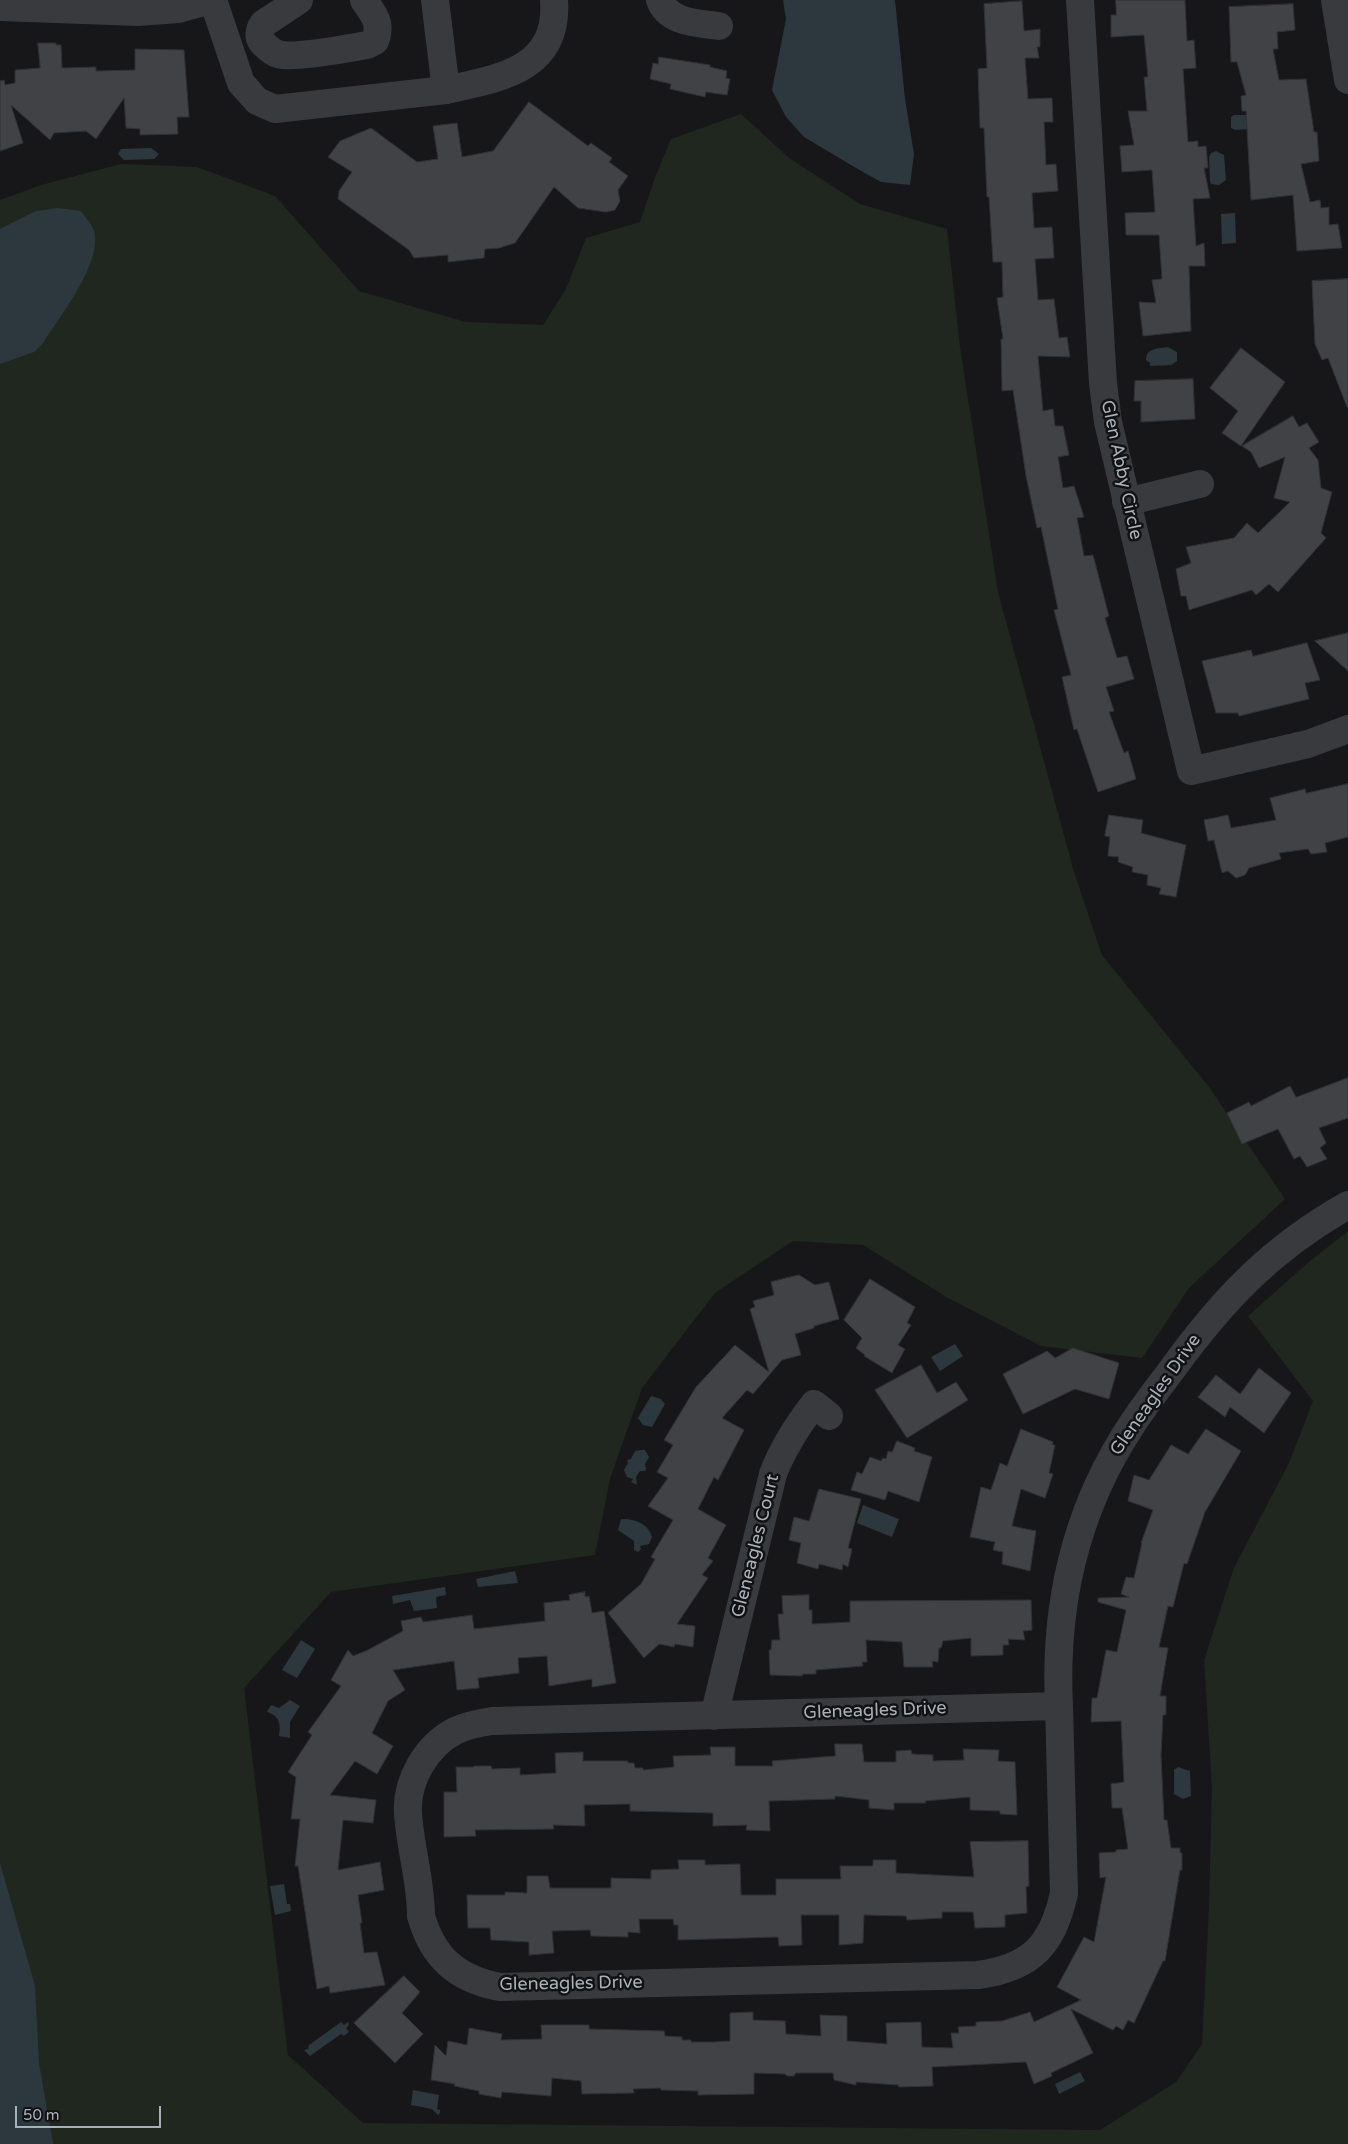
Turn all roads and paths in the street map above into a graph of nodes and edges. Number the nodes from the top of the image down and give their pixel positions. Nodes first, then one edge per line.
1 (212, 0) edge
2 (299, 0) edge
3 (364, 0) edge
4 (435, 0) edge
5 (554, 0) edge
6 (660, 0) edge
7 (1080, 0) edge
8 (1334, 0) edge
9 (0, 7) edge
10 (719, 26) dead end
11 (260, 39) junction
12 (229, 48) junction
13 (1348, 80) edge
14 (446, 90) junction
15 (1200, 484) dead end
16 (1126, 502) junction
17 (1348, 729) edge
18 (1348, 1205) edge
19 (829, 1416) dead end
20 (1060, 1706) junction
21 (714, 1716) junction

1 - 9 street
1 - 12 street
2 - 11 street
3 - 11 street
4 - 14 street
5 - 14 street
6 - 10 street
7 - 16 street, Glen Abby Circle
8 - 13 street
11 - 12 street
12 - 14 street
15 - 16 street
16 - 17 street, Glen Abby Circle
18 - 20 street, Gleneagles Drive
19 - 21 street, Gleneagles Court
20 - 21 street, Gleneagles Drive
20 - 21 street, Gleneagles Drive

